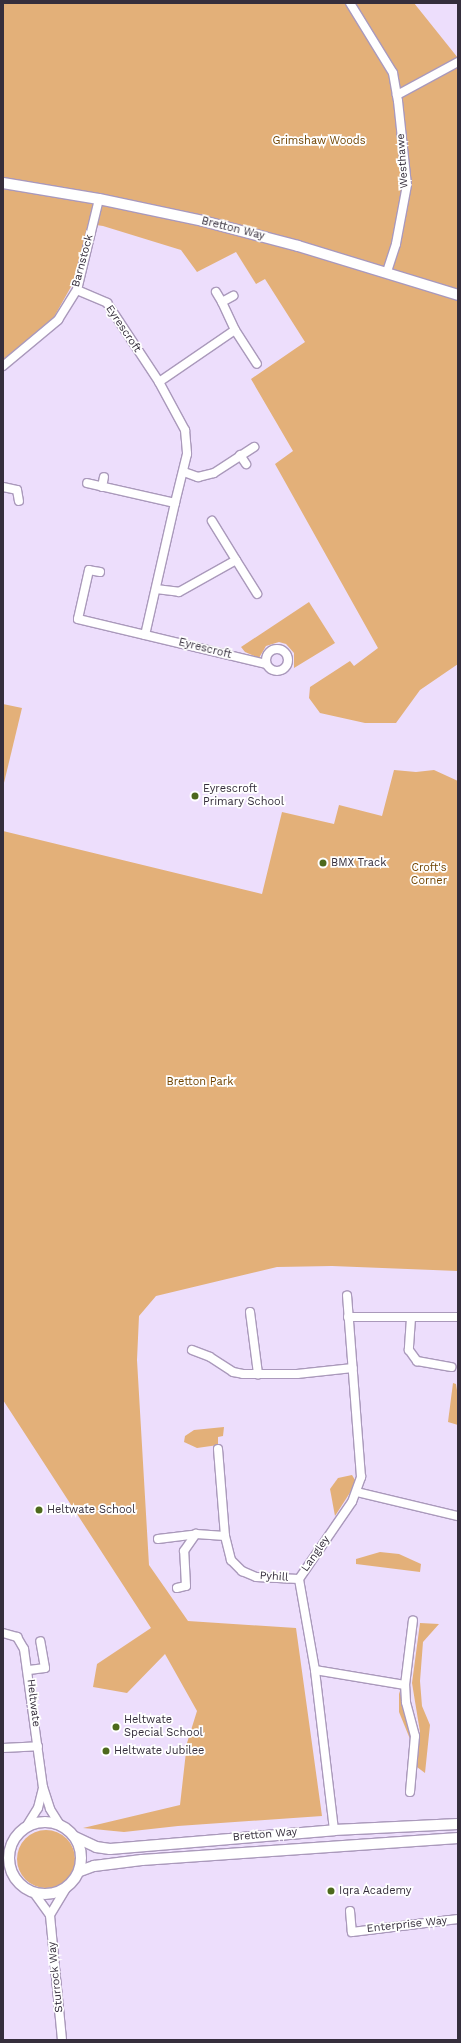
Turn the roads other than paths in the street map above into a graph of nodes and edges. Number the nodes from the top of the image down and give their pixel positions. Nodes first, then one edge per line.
1 (350, 3) edge
2 (458, 62) edge
3 (397, 95) junction
4 (3, 183) edge
5 (99, 199) junction
6 (387, 272) junction
7 (77, 290) junction
8 (216, 292) dead end
9 (458, 295) edge
10 (233, 296) dead end
11 (222, 302) junction
12 (235, 330) junction
13 (257, 364) dead end
14 (3, 366) edge
15 (159, 382) junction
16 (254, 447) dead end
17 (240, 455) junction
18 (246, 464) dead end
19 (184, 472) junction
20 (104, 477) dead end
21 (87, 483) dead end
22 (3, 487) edge
23 (102, 487) junction
24 (19, 501) dead end
25 (175, 503) junction
26 (212, 521) dead end
27 (236, 560) junction
28 (100, 572) dead end
29 (156, 589) junction
30 (257, 594) dead end
31 (145, 635) junction
32 (266, 664) dead end
33 (347, 1296) dead end
34 (250, 1312) dead end
35 (348, 1317) junction
36 (458, 1317) edge
37 (411, 1318) junction
38 (192, 1350) dead end
39 (451, 1367) dead end
40 (353, 1368) junction
41 (258, 1374) junction
42 (218, 1449) dead end
43 (357, 1492) junction
44 (458, 1516) edge
45 (196, 1534) junction
46 (225, 1536) junction
47 (158, 1539) dead end
48 (299, 1579) junction
49 (177, 1588) dead end
50 (413, 1620) dead end
51 (3, 1633) edge
52 (40, 1641) dead end
53 (29, 1670) junction
54 (315, 1670) junction
55 (405, 1685) junction
56 (38, 1746) junction
57 (3, 1748) edge
58 (43, 1787) junction
59 (410, 1792) dead end
60 (458, 1824) edge
61 (60, 1825) junction
62 (26, 1827) junction
63 (334, 1830) junction
64 (75, 1837) junction
65 (458, 1838) edge
66 (13, 1841) junction
67 (3, 1848) edge
68 (80, 1871) junction
69 (7, 1872) edge
70 (66, 1888) junction
71 (34, 1893) junction
72 (350, 1911) dead end
73 (50, 1915) junction
74 (458, 1920) edge
75 (62, 2040) edge

1 - 3 street, Westhawe
2 - 3 street
3 - 6 street, Westhawe
4 - 5 street, Bretton Way
5 - 6 street, Bretton Way
5 - 7 street, Barnstock
6 - 9 street, Bretton Way
7 - 14 street, Barnstock
7 - 15 street, Eyrescroft
8 - 11 street
10 - 11 street
11 - 12 street
12 - 13 street
12 - 15 street
15 - 19 street, Eyrescroft
16 - 17 street
17 - 18 street
17 - 19 street
19 - 25 street, Eyrescroft
20 - 23 street
21 - 23 street
22 - 24 street
23 - 25 street
25 - 29 street, Eyrescroft
26 - 27 street
27 - 29 street
27 - 30 street
28 - 31 street, Eyrescroft
29 - 31 street, Eyrescroft
31 - 32 street, Eyrescroft
33 - 35 street, Langley
34 - 41 street
35 - 37 street
35 - 40 street, Langley
36 - 37 street
37 - 39 street
38 - 41 street
40 - 41 street
40 - 43 street, Langley
42 - 46 street, Pyhill
43 - 44 street
43 - 48 street, Langley
45 - 46 street
45 - 47 street
45 - 49 street
46 - 48 street, Pyhill
48 - 54 street, Langley
50 - 55 street
51 - 53 street, Heltwate
52 - 53 street
53 - 56 street, Heltwate
54 - 55 street
54 - 63 street, Langley
55 - 59 street
56 - 57 street
56 - 58 street, Heltwate
58 - 61 street, Heltwate
58 - 62 street, Heltwate
60 - 63 street, Bretton Way
61 - 62 street
61 - 64 street
62 - 66 street
63 - 64 street, Bretton Way
64 - 68 street
65 - 68 street, Bretton Way
66 - 67 street
66 - 69 street
68 - 70 street
69 - 71 street
70 - 71 street
70 - 73 street
71 - 73 street
72 - 74 street, Enterprise Way
73 - 75 street, Sturrock Way

